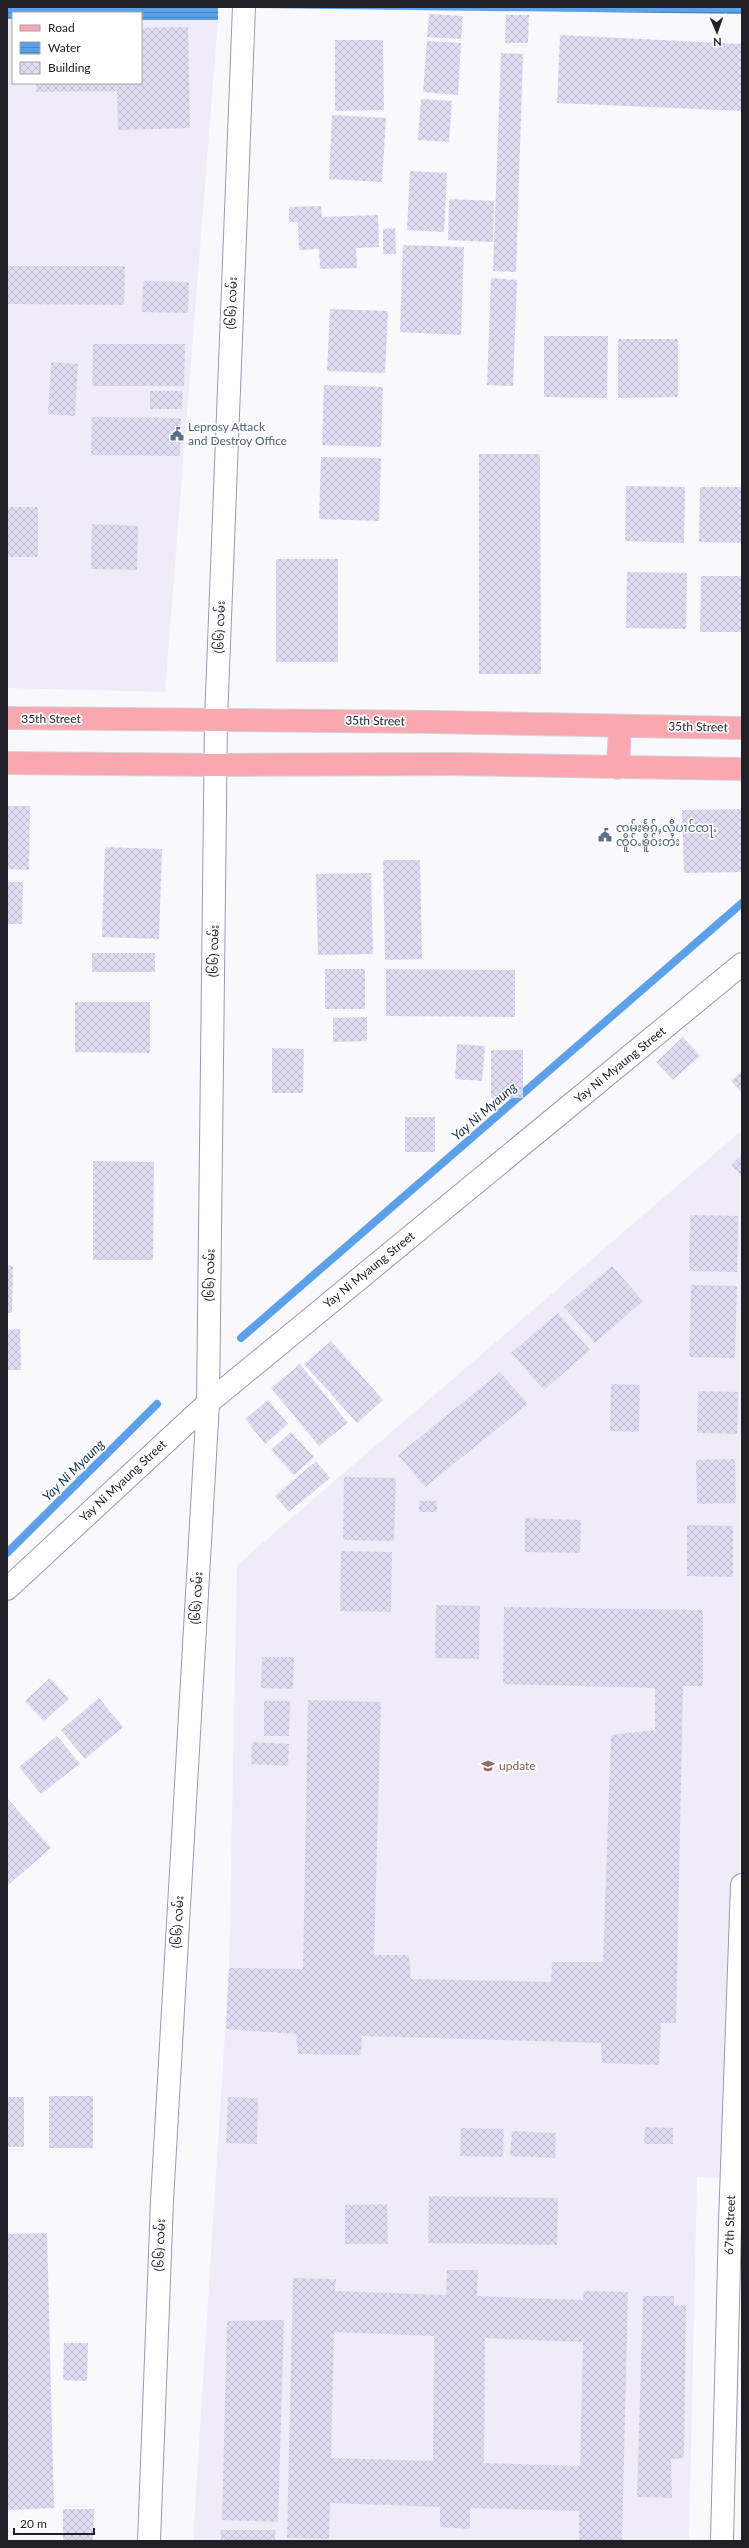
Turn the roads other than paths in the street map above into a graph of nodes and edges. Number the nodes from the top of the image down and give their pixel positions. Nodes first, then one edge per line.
1 (244, 7) edge
2 (7, 718) edge
3 (216, 720) junction
4 (620, 726) junction
5 (742, 728) edge
6 (7, 762) edge
7 (216, 766) junction
8 (618, 768) junction
9 (742, 769) edge
10 (742, 964) edge
11 (208, 1403) junction
12 (7, 1589) edge
13 (742, 1885) edge
14 (736, 2224) edge
15 (150, 2541) edge
16 (722, 2541) edge

1 - 3 street, (၆၆) လမ်း
2 - 3 main road, 35th Street
3 - 4 main road, 35th Street
3 - 7 street, (၆၆) လမ်း
4 - 5 main road, 35th Street
4 - 8 main road
6 - 7 main road
7 - 8 main road
7 - 11 street, (၆၆) လမ်း
8 - 9 main road
10 - 11 street, Yay Ni Myaung Street
11 - 12 street, Yay Ni Myaung Street
11 - 15 street, (၆၆) လမ်း
13 - 14 street, 67th Street
14 - 16 street, 67th Street

